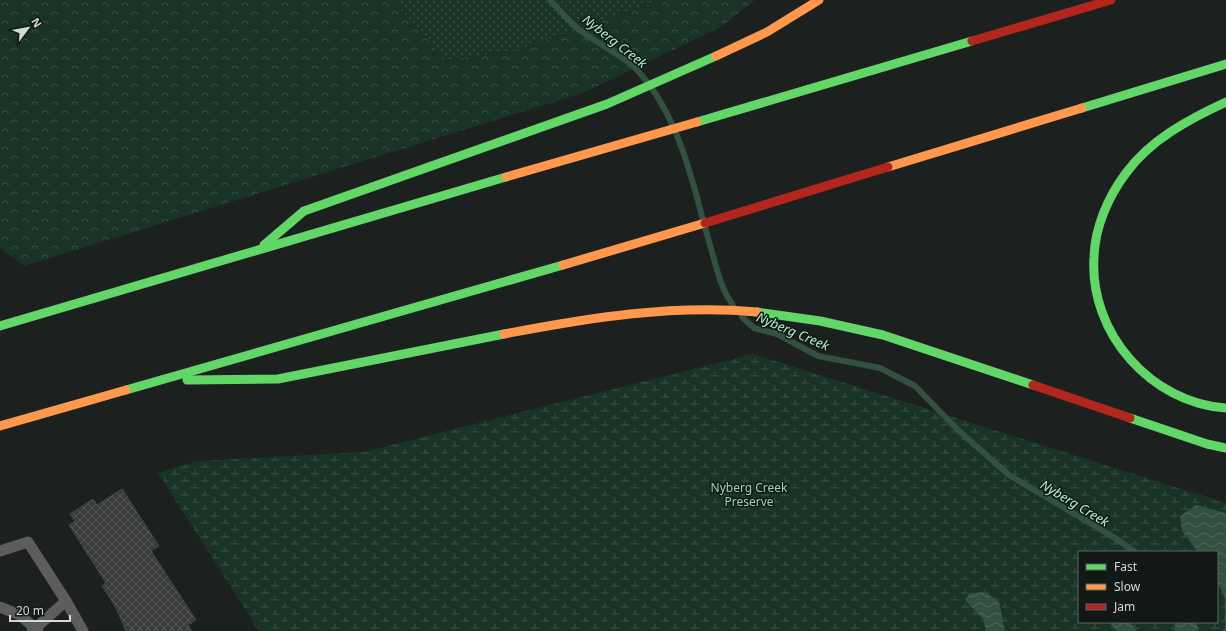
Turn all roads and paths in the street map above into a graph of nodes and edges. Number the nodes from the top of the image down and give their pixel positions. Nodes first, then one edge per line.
1 (819, 0) edge
2 (1111, 0) edge
3 (1226, 64) edge
4 (1226, 102) edge
5 (255, 252) junction
6 (0, 326) edge
7 (158, 380) junction
8 (1226, 408) edge
9 (0, 426) edge
10 (1226, 448) edge
11 (0, 551) edge
12 (66, 601) junction
13 (0, 607) edge
14 (35, 630) edge
15 (83, 631) edge

1 - 5 highway
2 - 5 highway
3 - 7 highway
4 - 8 highway
5 - 6 highway
7 - 9 highway
7 - 10 highway
11 - 12 lane
12 - 14 lane
12 - 15 lane
13 - 14 lane

